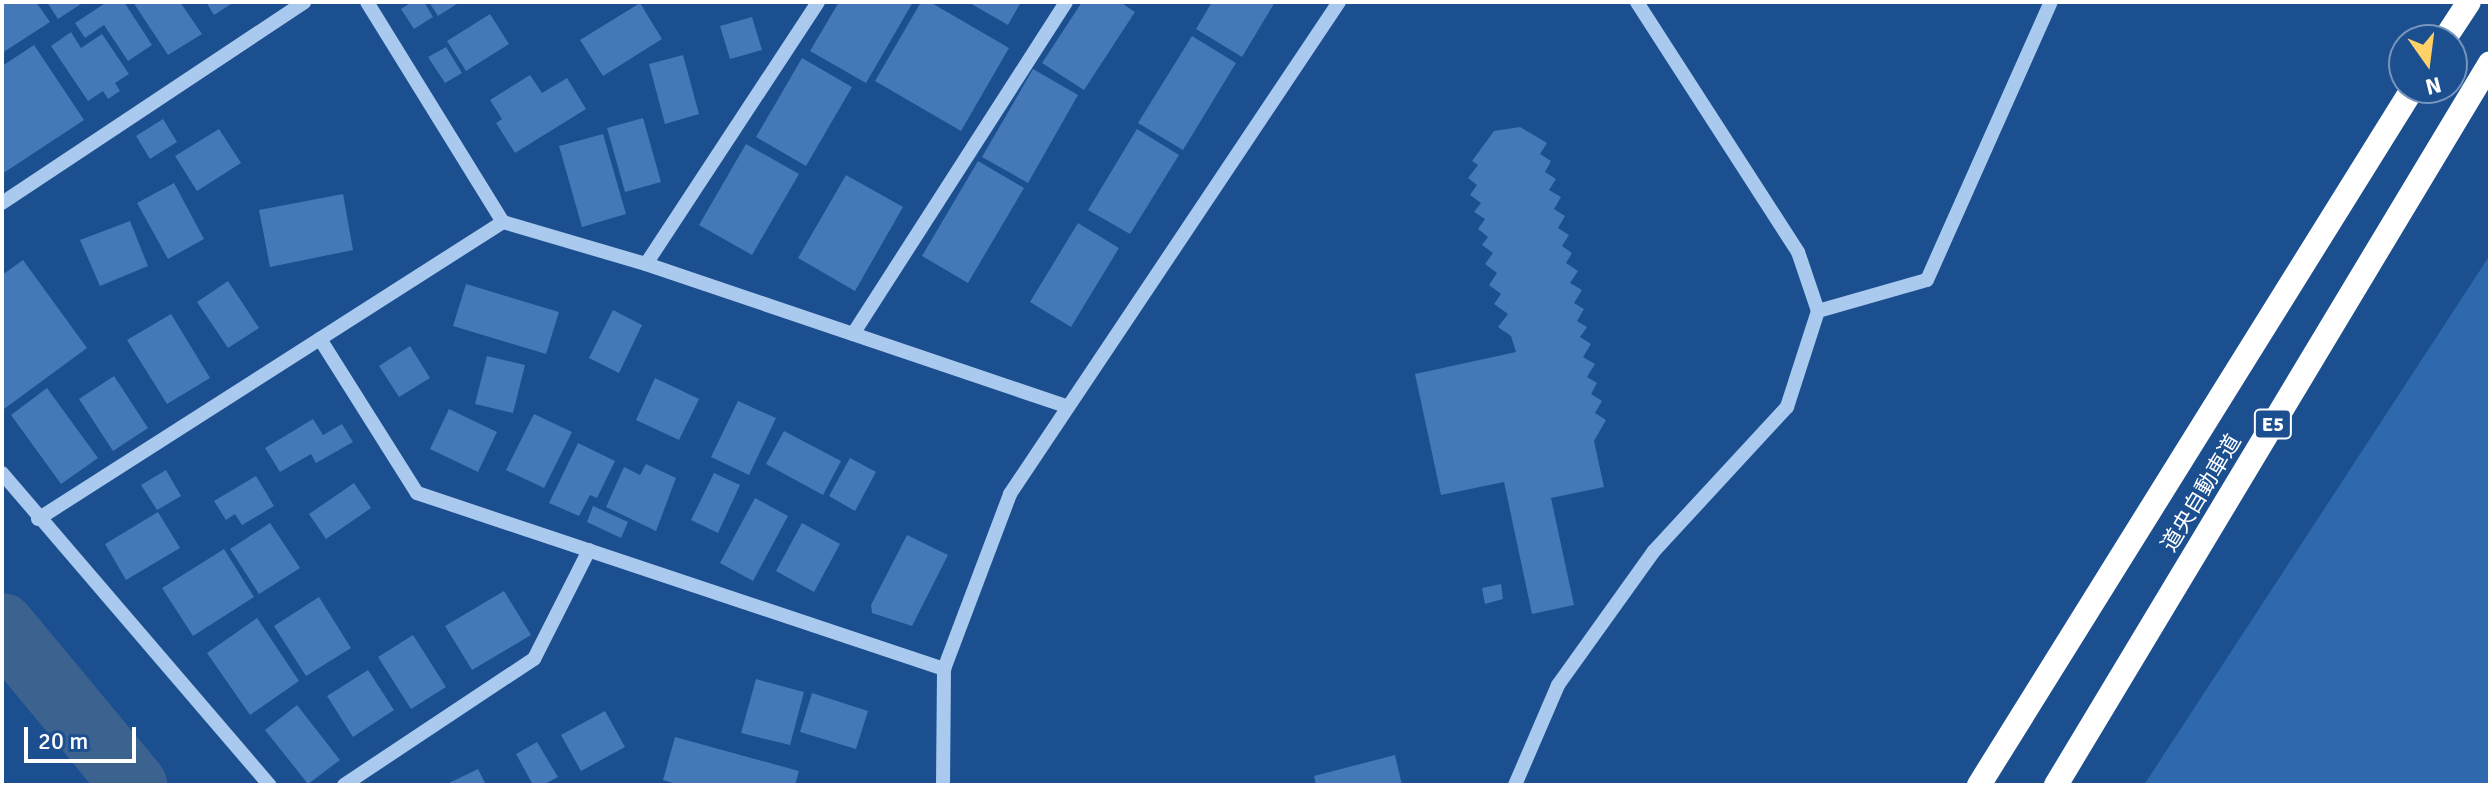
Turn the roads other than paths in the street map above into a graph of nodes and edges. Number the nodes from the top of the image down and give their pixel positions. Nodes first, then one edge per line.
1 (304, 2) edge
2 (367, 2) edge
3 (818, 2) edge
4 (1066, 2) edge
5 (1339, 2) edge
6 (1637, 2) edge
7 (2051, 2) edge
8 (2469, 2) edge
9 (2455, 24) edge
10 (2490, 63) edge
11 (2403, 104) edge
12 (2, 203) edge
13 (503, 222) junction
14 (646, 264) junction
15 (1818, 311) junction
16 (853, 334) junction
17 (320, 339) junction
18 (1065, 406) junction
19 (2, 473) edge
20 (38, 519) junction
21 (589, 550) junction
22 (944, 669) junction
23 (269, 785) edge
24 (344, 785) edge
25 (943, 785) edge
26 (1515, 785) edge
27 (1979, 785) edge
28 (2056, 785) edge

1 - 12 street
2 - 13 street
3 - 14 street
4 - 16 street
5 - 18 street
6 - 15 street
7 - 15 street
8 - 9 highway
10 - 28 highway, 道央自動車道 / E5
11 - 27 highway, 道央自動車道
13 - 14 street
13 - 17 street
14 - 16 street
15 - 26 street
16 - 18 street
17 - 20 street
17 - 21 street
18 - 22 street
19 - 20 street
20 - 23 street
21 - 22 street
21 - 24 street
22 - 25 street

